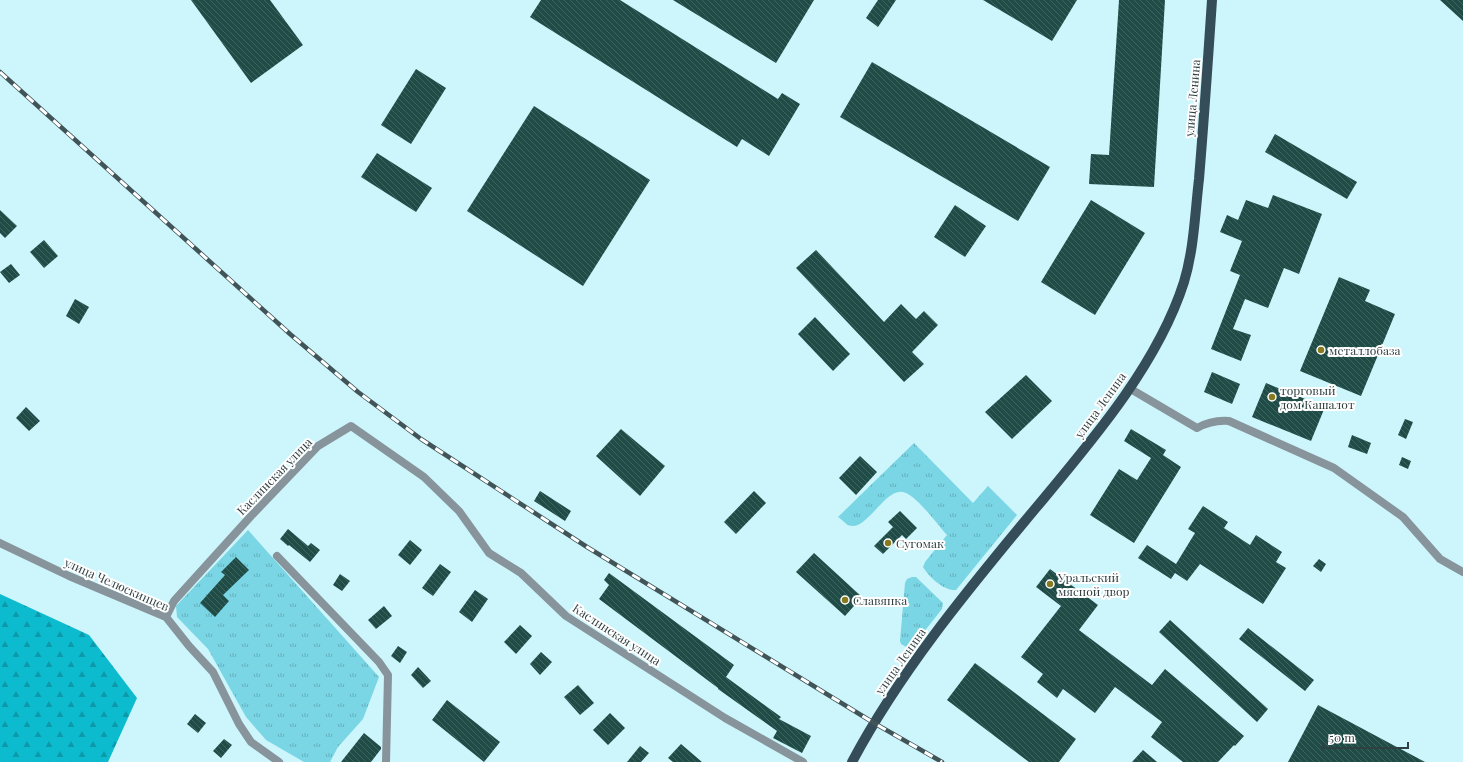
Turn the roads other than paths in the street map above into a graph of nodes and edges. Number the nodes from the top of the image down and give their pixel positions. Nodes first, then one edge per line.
1 (1212, 0) edge
2 (1129, 388) junction
3 (0, 543) edge
4 (278, 556) dead end
5 (1463, 572) edge
6 (166, 617) junction
7 (279, 762) edge
8 (386, 762) edge
9 (803, 762) edge
10 (852, 762) edge

1 - 2 main road, улица Ленина
2 - 5 street
2 - 10 main road, улица Ленина
3 - 6 street, улица Челюскинцев
4 - 8 street
6 - 7 street, улица Челюскинцев
6 - 9 street, Каслинская улица

